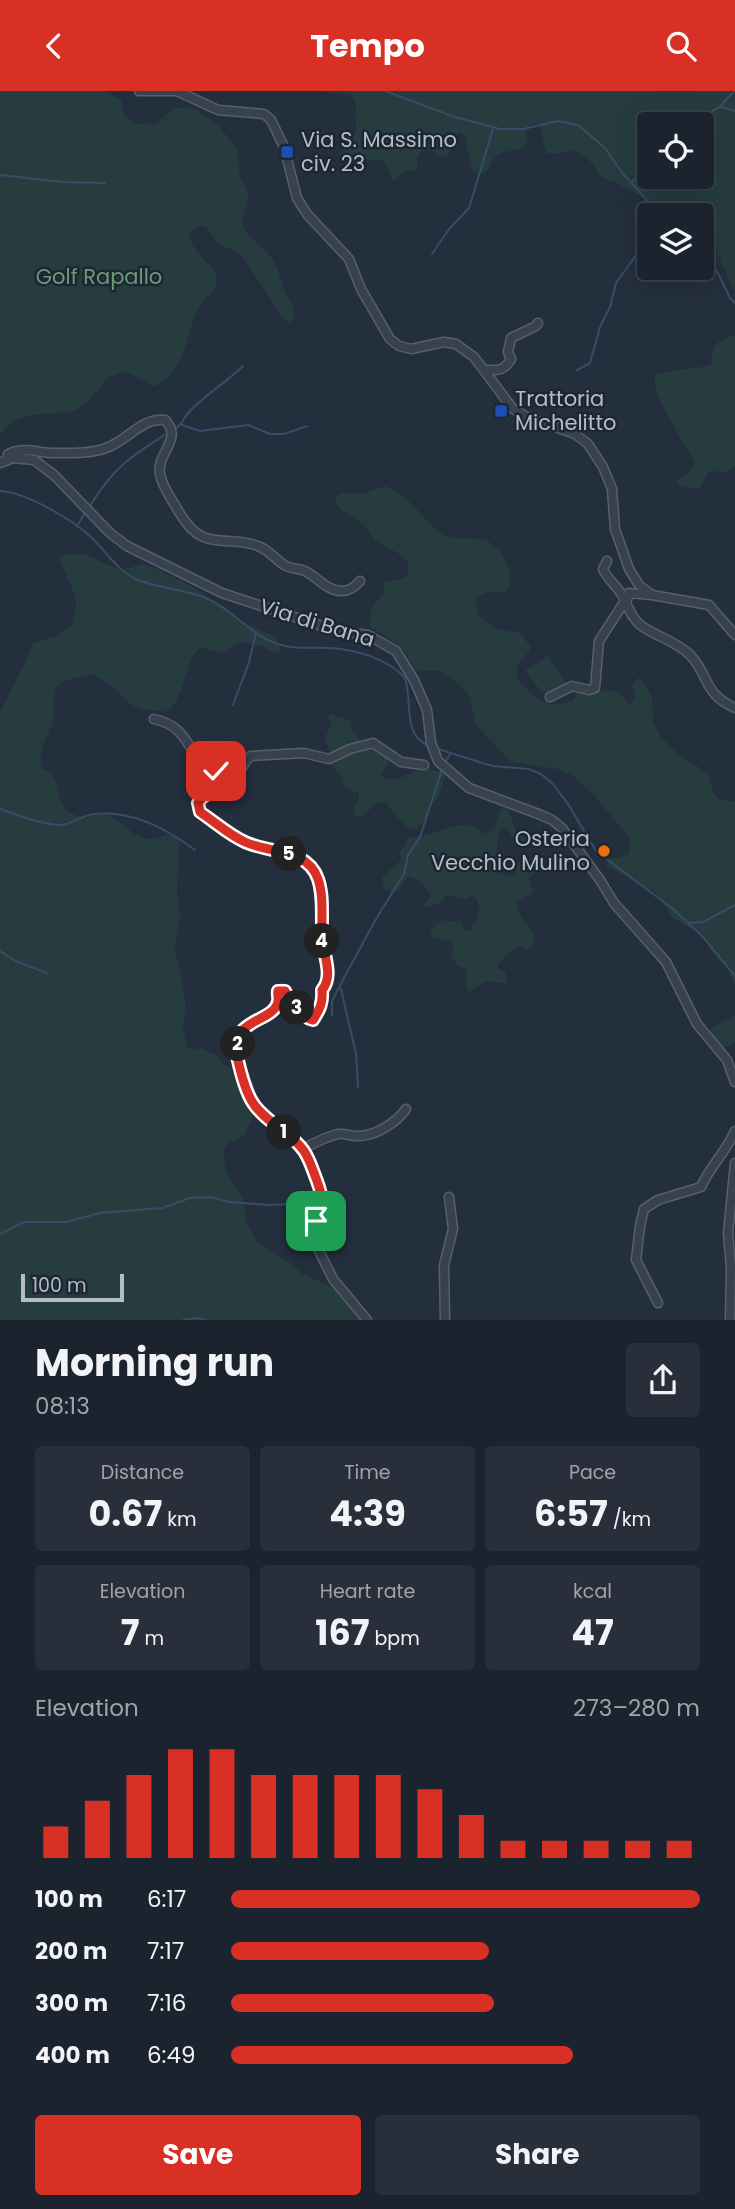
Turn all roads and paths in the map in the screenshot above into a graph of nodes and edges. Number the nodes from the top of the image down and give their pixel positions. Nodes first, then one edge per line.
1 (139, 91) edge
2 (538, 323) dead end
3 (484, 370) junction
4 (3, 461) edge
5 (607, 561) dead end
6 (360, 582) dead end
7 (652, 595) junction
8 (625, 603) junction
9 (735, 635) edge
10 (550, 697) dead end
11 (735, 708) edge
12 (154, 719) dead end
13 (424, 765) dead end
14 (236, 777) junction
15 (735, 1082) edge
16 (406, 1109) dead end
17 (735, 1131) edge
18 (303, 1149) junction
19 (735, 1163) edge
20 (449, 1197) dead end
21 (657, 1303) dead end
22 (367, 1320) edge
23 (445, 1320) edge
24 (730, 1320) edge

1 - 3 street
2 - 3 street
3 - 7 street
4 - 6 street
4 - 15 street, Via di Bana
5 - 8 street
7 - 8 street
7 - 9 street
8 - 10 street
8 - 11 street
12 - 14 street
13 - 14 street
14 - 18 street
16 - 18 street
17 - 21 street
18 - 22 street
19 - 24 street
20 - 23 street

